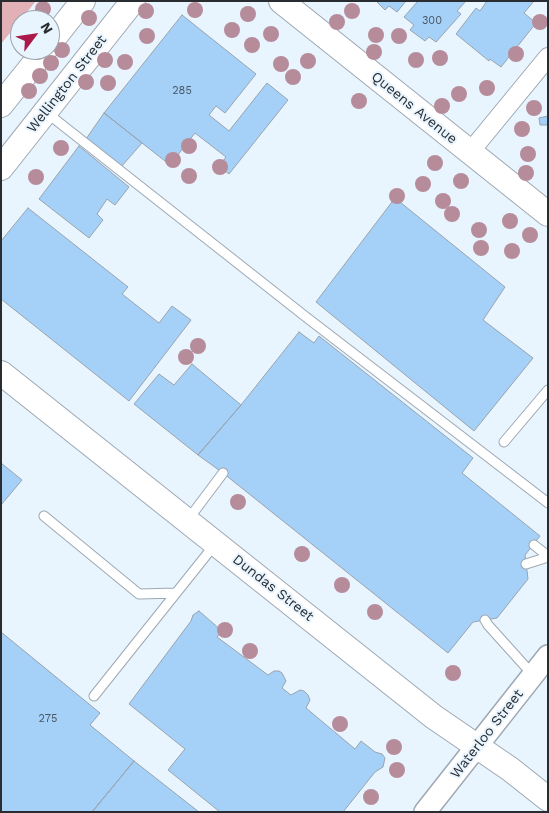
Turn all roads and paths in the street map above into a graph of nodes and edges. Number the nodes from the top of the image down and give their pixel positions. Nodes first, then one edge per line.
1 (83, 1) edge
2 (133, 1) edge
3 (281, 1) edge
4 (60, 30) edge
5 (548, 56) edge
6 (37, 60) edge
7 (1, 105) edge
8 (45, 112) junction
9 (470, 152) junction
10 (1, 168) edge
11 (548, 214) edge
12 (1, 373) edge
13 (548, 390) edge
14 (504, 442) dead end
15 (223, 473) dead end
16 (548, 503) edge
17 (44, 516) dead end
18 (187, 521) junction
19 (216, 543) junction
20 (534, 544) dead end
21 (548, 557) edge
22 (526, 564) dead end
23 (176, 593) junction
24 (485, 620) dead end
25 (548, 656) edge
26 (533, 675) junction
27 (94, 696) dead end
28 (477, 745) junction
29 (548, 799) edge
30 (425, 812) edge

1 - 4 main road
2 - 8 main road, Wellington Street
3 - 9 main road, Queens Avenue
5 - 9 street
6 - 7 main road
8 - 10 main road, Wellington Street
8 - 16 lane
9 - 11 main road, Queens Avenue
12 - 18 main road, Dundas Street
13 - 14 lane
15 - 18 lane
17 - 23 lane
18 - 19 main road, Dundas Street
19 - 23 lane
19 - 28 main road, Dundas Street
20 - 21 lane
21 - 22 lane
23 - 27 lane
24 - 26 lane
25 - 26 street, Waterloo Street
26 - 28 street, Waterloo Street
28 - 29 main road, Dundas Street
28 - 30 street, Waterloo Street

